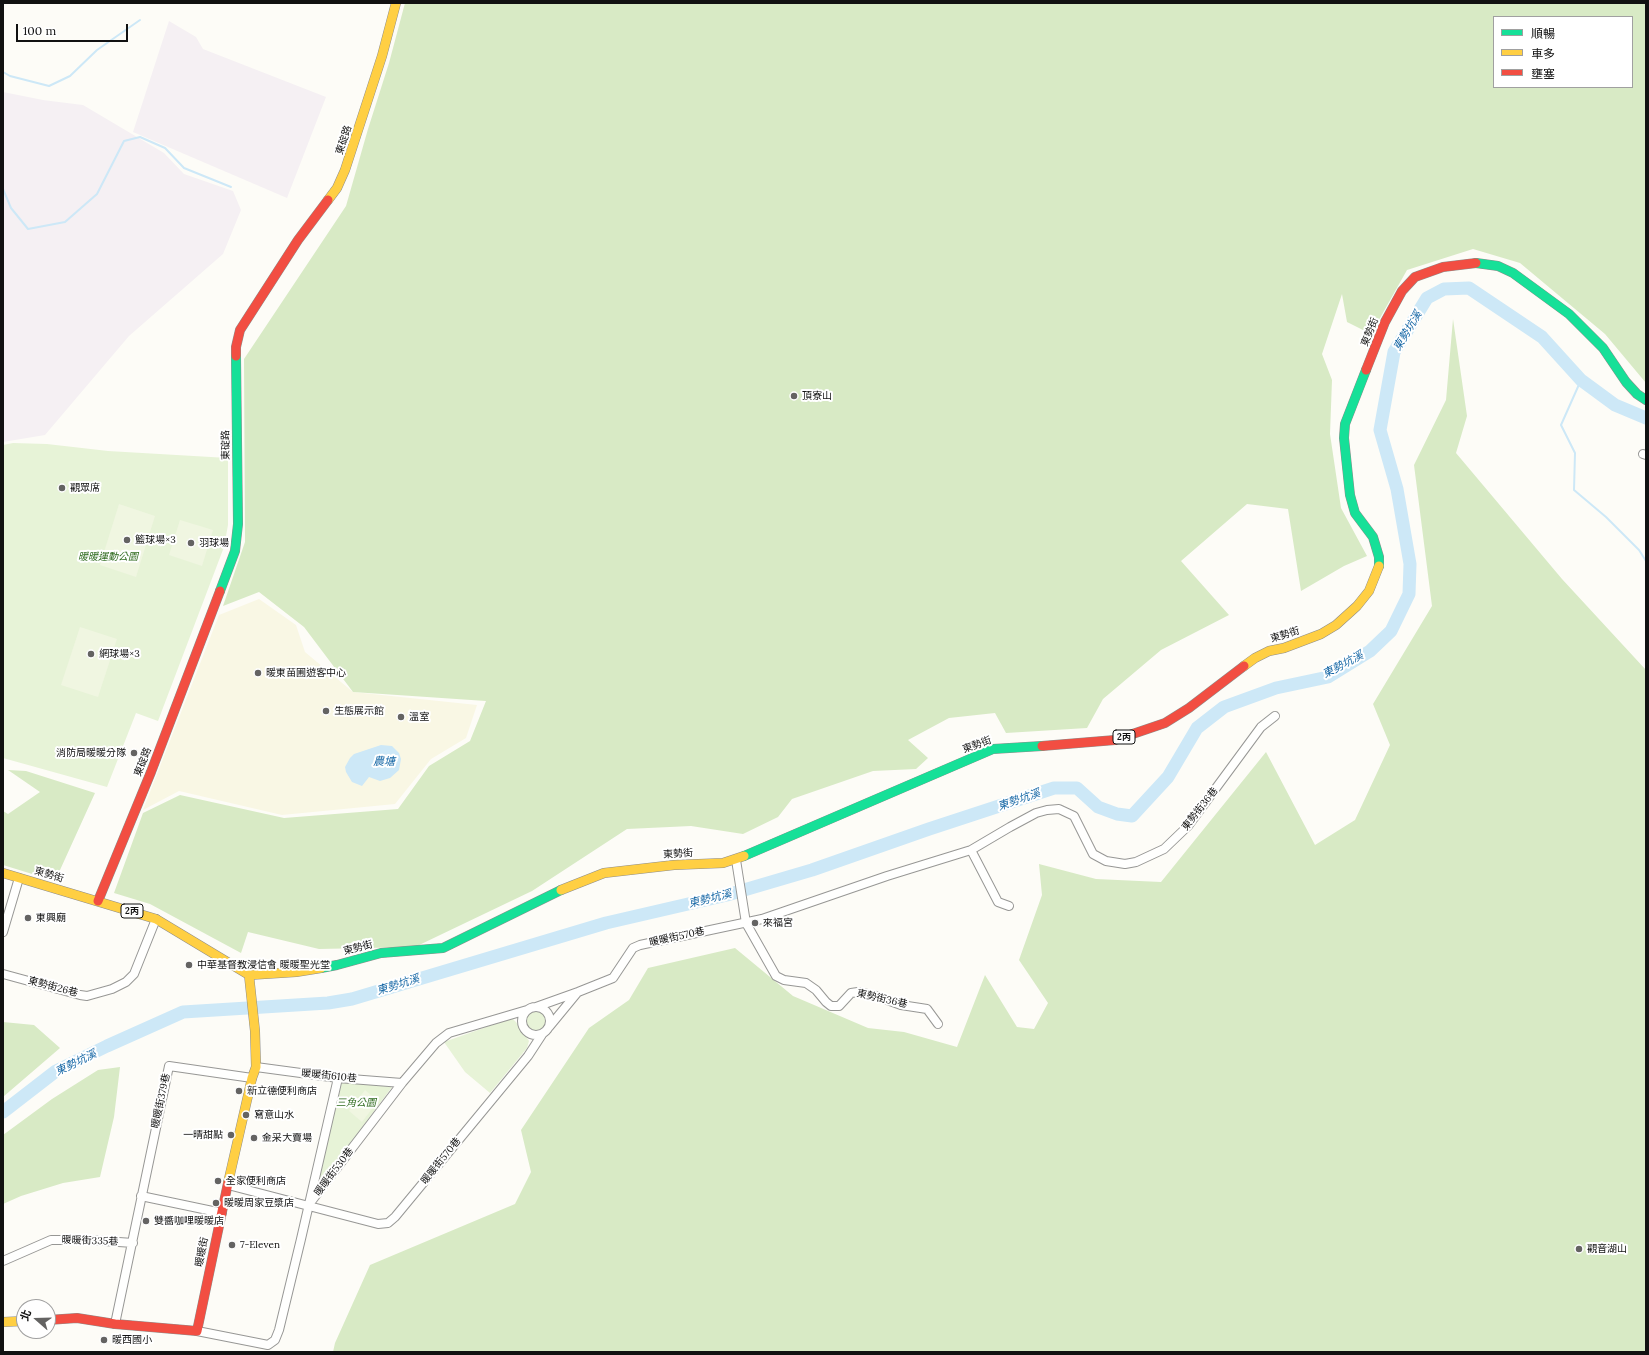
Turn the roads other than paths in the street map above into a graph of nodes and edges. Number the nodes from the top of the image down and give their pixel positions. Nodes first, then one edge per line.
1 (396, 3) edge
2 (1646, 400) edge
3 (1275, 716) dead end
4 (971, 850) junction
5 (736, 860) junction
6 (3, 873) edge
7 (19, 878) junction
8 (98, 901) junction
9 (1009, 906) dead end
10 (156, 919) junction
11 (746, 923) junction
12 (3, 932) edge
13 (3, 974) edge
14 (249, 975) junction
15 (578, 992) junction
16 (536, 1007) junction
17 (527, 1010) junction
18 (938, 1024) dead end
19 (549, 1027) junction
20 (543, 1034) junction
21 (256, 1067) junction
22 (252, 1078) junction
23 (338, 1078) junction
24 (402, 1083) junction
25 (228, 1185) junction
26 (141, 1196) junction
27 (308, 1206) junction
28 (222, 1213) junction
29 (133, 1243) junction
30 (3, 1261) edge
31 (56, 1319) edge
32 (16, 1321) edge
33 (3, 1322) edge
34 (115, 1324) junction
35 (197, 1330) junction

1 - 8 main road, 東碇路
2 - 5 main road, 東勢街 / 2丙
3 - 4 street, 東勢街36巷
4 - 9 street
4 - 11 street, 東勢街36巷
5 - 11 street, 東勢街36巷
5 - 14 main road, 東勢街 / 2丙
6 - 7 main road, 東勢街 / 2丙
7 - 8 main road, 東勢街 / 2丙
7 - 12 street
8 - 10 main road, 東勢街 / 2丙
10 - 13 street, 東勢街26巷
10 - 14 main road, 東勢街 / 2丙
11 - 15 street, 暖暖街570巷
11 - 18 street, 東勢街36巷
14 - 21 main road, 暖暖街
15 - 16 street
15 - 19 street
16 - 17 street
16 - 19 street
17 - 20 street
17 - 24 street, 暖暖街530巷
19 - 20 street
20 - 27 street, 暖暖街570巷
21 - 22 main road, 暖暖街
21 - 23 street, 暖暖街610巷
22 - 25 main road, 暖暖街
22 - 26 street, 暖暖街379巷
23 - 24 street, 暖暖街610巷
23 - 27 street
24 - 27 street, 暖暖街530巷
25 - 27 street, 暖暖街570巷
25 - 28 main road, 暖暖街
26 - 28 street
26 - 29 street, 暖暖街379巷
27 - 35 street, 暖暖街530巷
28 - 35 main road, 暖暖街
29 - 30 street, 暖暖街335巷
29 - 34 street, 暖暖街379巷
31 - 34 main road
32 - 33 main road
34 - 35 main road

